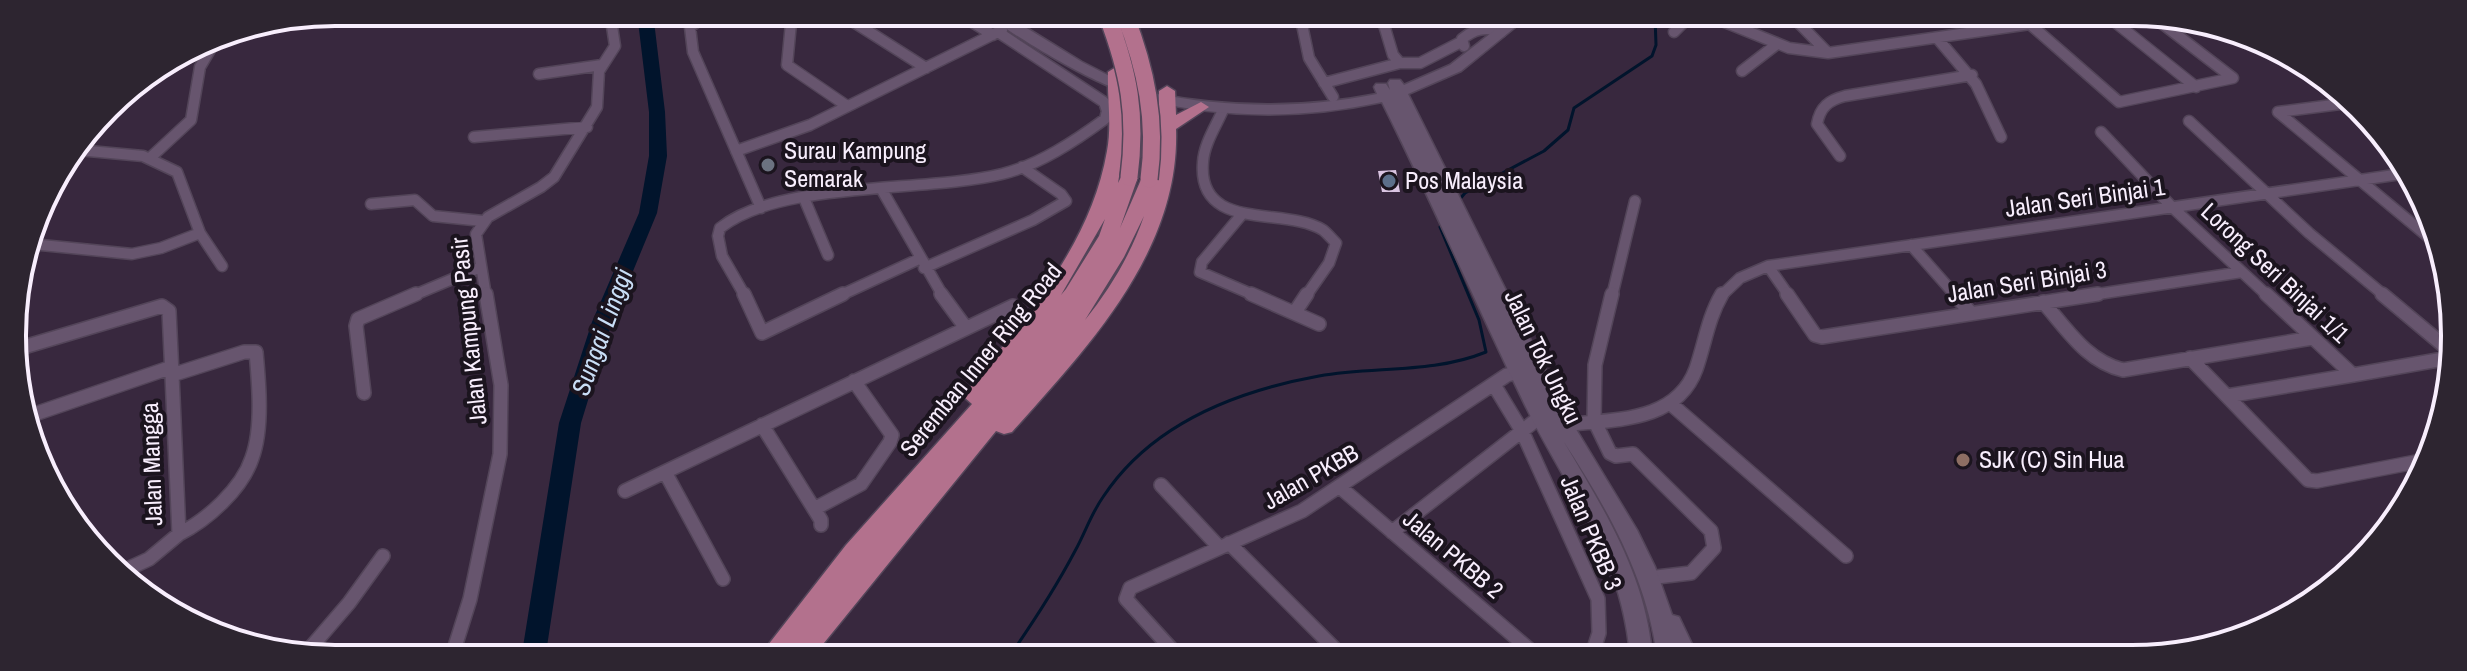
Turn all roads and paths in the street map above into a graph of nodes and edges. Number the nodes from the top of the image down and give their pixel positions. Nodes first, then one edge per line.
1 (612, 26) edge
2 (691, 26) edge
3 (791, 26) edge
4 (860, 26) edge
5 (981, 26) edge
6 (1010, 26) edge
7 (1014, 26) edge
8 (1112, 26) edge
9 (1130, 26) edge
10 (1302, 26) edge
11 (1384, 26) edge
12 (1509, 26) edge
13 (1680, 26) edge
14 (1742, 26) edge
15 (1802, 26) edge
16 (2002, 26) edge
17 (2032, 26) edge
18 (2120, 26) edge
19 (2169, 29) edge
20 (1674, 32) dead end
21 (995, 34) junction
22 (1034, 37) junction
23 (1938, 39) junction
24 (1777, 44) junction
25 (1467, 50) junction
26 (1828, 53) junction
27 (208, 54) edge
28 (1400, 63) junction
29 (602, 65) junction
30 (1077, 65) junction
31 (926, 68) junction
32 (1742, 71) dead end
33 (539, 74) dead end
34 (1060, 74) junction
35 (1972, 75) junction
36 (1116, 77) junction
37 (1324, 83) junction
38 (2196, 87) junction
39 (1391, 89) junction
40 (1168, 96) junction
41 (1333, 97) junction
42 (1360, 102) junction
43 (2337, 104) edge
44 (847, 106) junction
45 (1201, 107) junction
46 (1223, 110) junction
47 (1398, 119) junction
48 (2189, 121) dead end
49 (1169, 126) junction
50 (587, 127) junction
51 (2101, 132) dead end
52 (1117, 134) junction
53 (474, 137) dead end
54 (2001, 137) dead end
55 (87, 151) edge
56 (736, 151) junction
57 (1840, 156) dead end
58 (150, 158) junction
59 (1022, 167) junction
60 (2396, 175) edge
61 (1139, 178) junction
62 (2360, 180) junction
63 (882, 190) junction
64 (2265, 194) junction
65 (804, 198) junction
66 (1635, 201) dead end
67 (371, 204) dead end
68 (2172, 207) junction
69 (761, 208) junction
70 (1452, 212) junction
71 (1243, 213) junction
72 (483, 221) junction
73 (200, 233) junction
74 (2424, 233) edge
75 (40, 245) edge
76 (1911, 245) junction
77 (828, 255) dead end
78 (921, 263) junction
79 (222, 266) dead end
80 (1768, 266) junction
81 (481, 267) junction
82 (2242, 272) junction
83 (2043, 302) junction
84 (1013, 306) dead end
85 (1295, 312) junction
86 (1970, 312) junction
87 (1319, 324) dead end
88 (966, 328) junction
89 (2312, 338) junction
90 (2441, 343) edge
91 (27, 346) edge
92 (2190, 358) junction
93 (2440, 360) edge
94 (172, 371) junction
95 (1514, 374) junction
96 (2353, 375) junction
97 (854, 381) junction
98 (1494, 385) junction
99 (364, 393) dead end
100 (2227, 396) junction
101 (1671, 404) junction
102 (36, 414) edge
103 (1540, 417) junction
104 (1594, 420) junction
105 (762, 425) junction
106 (1563, 425) junction
107 (1522, 431) junction
108 (2413, 462) edge
109 (665, 472) junction
110 (1161, 485) dead end
111 (1341, 488) junction
112 (625, 491) dead end
113 (814, 509) junction
114 (821, 525) dead end
115 (1392, 532) junction
116 (179, 534) junction
117 (1224, 545) junction
118 (854, 552) junction
119 (383, 556) dead end
120 (1846, 556) dead end
121 (131, 568) edge
122 (867, 571) junction
123 (1648, 578) junction
124 (723, 579) dead end
125 (1661, 614) junction
126 (314, 644) edge
127 (457, 645) edge
128 (780, 645) edge
129 (807, 645) edge
130 (1168, 645) edge
131 (1330, 645) edge
132 (1524, 645) edge
133 (1595, 645) edge
134 (1641, 645) edge
135 (1666, 645) edge
136 (1681, 645) edge

1 - 29 street, Jalan Kampung Pasir
2 - 56 street
3 - 44 street
4 - 31 street
5 - 21 street
6 - 21 street
7 - 22 main road
8 - 61 main road, Seremban Inner Ring Road, bridge
9 - 61 main road, Seremban Inner Ring Road, bridge
10 - 37 street
11 - 28 street
12 - 25 main road
13 - 20 street
14 - 24 street
15 - 26 street
16 - 23 street
17 - 38 street
18 - 38 street
19 - 38 street
21 - 31 street
21 - 34 street
22 - 30 main road
22 - 36 main road
23 - 26 street
23 - 35 street
24 - 26 street
24 - 32 street
25 - 28 street
25 - 39 main road
27 - 58 street
28 - 37 street
29 - 33 street
29 - 50 street, Jalan Kampung Pasir
30 - 34 street
30 - 36 main road
31 - 44 street
34 - 59 street
35 - 54 street
35 - 57 street
36 - 40 main road
36 - 52 main road
37 - 41 street
39 - 41 main road
39 - 42 main road
39 - 47 main road, Jalan Tok Ungku
39 - 70 main road
40 - 41 main road
40 - 45 main road
40 - 49 main road
42 - 46 main road
42 - 47 main road
43 - 62 street
44 - 56 street
45 - 46 main road
45 - 49 main road
46 - 71 street
47 - 70 main road, Jalan Tok Ungku
48 - 64 street
49 - 52 main road
49 - 122 main road
50 - 53 street
50 - 72 street, Jalan Kampung Pasir
51 - 68 street, Lorong Seri Binjai 1/1
52 - 118 main road
55 - 58 street
56 - 69 street
58 - 73 street
59 - 63 street
59 - 78 street
60 - 62 street, Jalan Seri Binjai 1
61 - 118 main road, Seremban Inner Ring Road
61 - 122 main road, Seremban Inner Ring Road
62 - 64 street, Jalan Seri Binjai 1
62 - 74 street
63 - 65 street
63 - 78 street
64 - 68 street, Jalan Seri Binjai 1
64 - 90 street
65 - 69 street
65 - 77 street
66 - 104 street
67 - 72 street
68 - 76 street, Jalan Seri Binjai 1
68 - 82 street, Lorong Seri Binjai 1/1
69 - 78 street
70 - 95 main road, Jalan Tok Ungku
70 - 106 main road, Jalan Tok Ungku
71 - 85 street
71 - 85 street
72 - 81 street, Jalan Kampung Pasir
73 - 75 street
73 - 79 street
76 - 80 street, Jalan Seri Binjai 1
76 - 86 street
78 - 88 street
80 - 86 street, Jalan Seri Binjai 3
80 - 101 street, Jalan Seri Binjai 1
81 - 99 street
81 - 127 street, Jalan Kampung Pasir
82 - 83 street, Jalan Seri Binjai 3
82 - 89 street, Lorong Seri Binjai 1/1
83 - 86 street, Jalan Seri Binjai 3
83 - 92 street
84 - 88 street
85 - 87 street
88 - 97 street
89 - 92 street
89 - 96 street, Lorong Seri Binjai 1/1
91 - 94 street
92 - 100 street
93 - 96 street, Lorong Seri Binjai 1/1
94 - 102 street, Jalan Mangga
94 - 116 street, Jalan Mangga
94 - 116 street
95 - 98 street, Jalan PKBB
95 - 103 main road, Jalan Tok Ungku
96 - 100 street
97 - 105 street
97 - 113 street
98 - 107 street, Jalan PKBB 3
98 - 111 street, Jalan PKBB
100 - 108 street
101 - 104 street
101 - 120 street
103 - 107 street
103 - 134 main road, Jalan Tok Ungku
104 - 106 street
104 - 123 street
105 - 109 street
105 - 113 street
106 - 123 main road, Jalan Tok Ungku
107 - 115 street
107 - 133 street, Jalan PKBB 3
109 - 112 street
109 - 124 street
110 - 117 street
111 - 115 street, Jalan PKBB 2
111 - 117 street, Jalan PKBB
113 - 114 street
115 - 132 street, Jalan PKBB 2
116 - 121 street, Jalan Mangga
117 - 130 street, Jalan PKBB
117 - 131 street
118 - 128 main road, Seremban Inner Ring Road
119 - 126 street
122 - 129 main road, Seremban Inner Ring Road
123 - 125 main road, Jalan Tok Ungku
125 - 135 main road, Jalan Tok Ungku
125 - 136 main road

